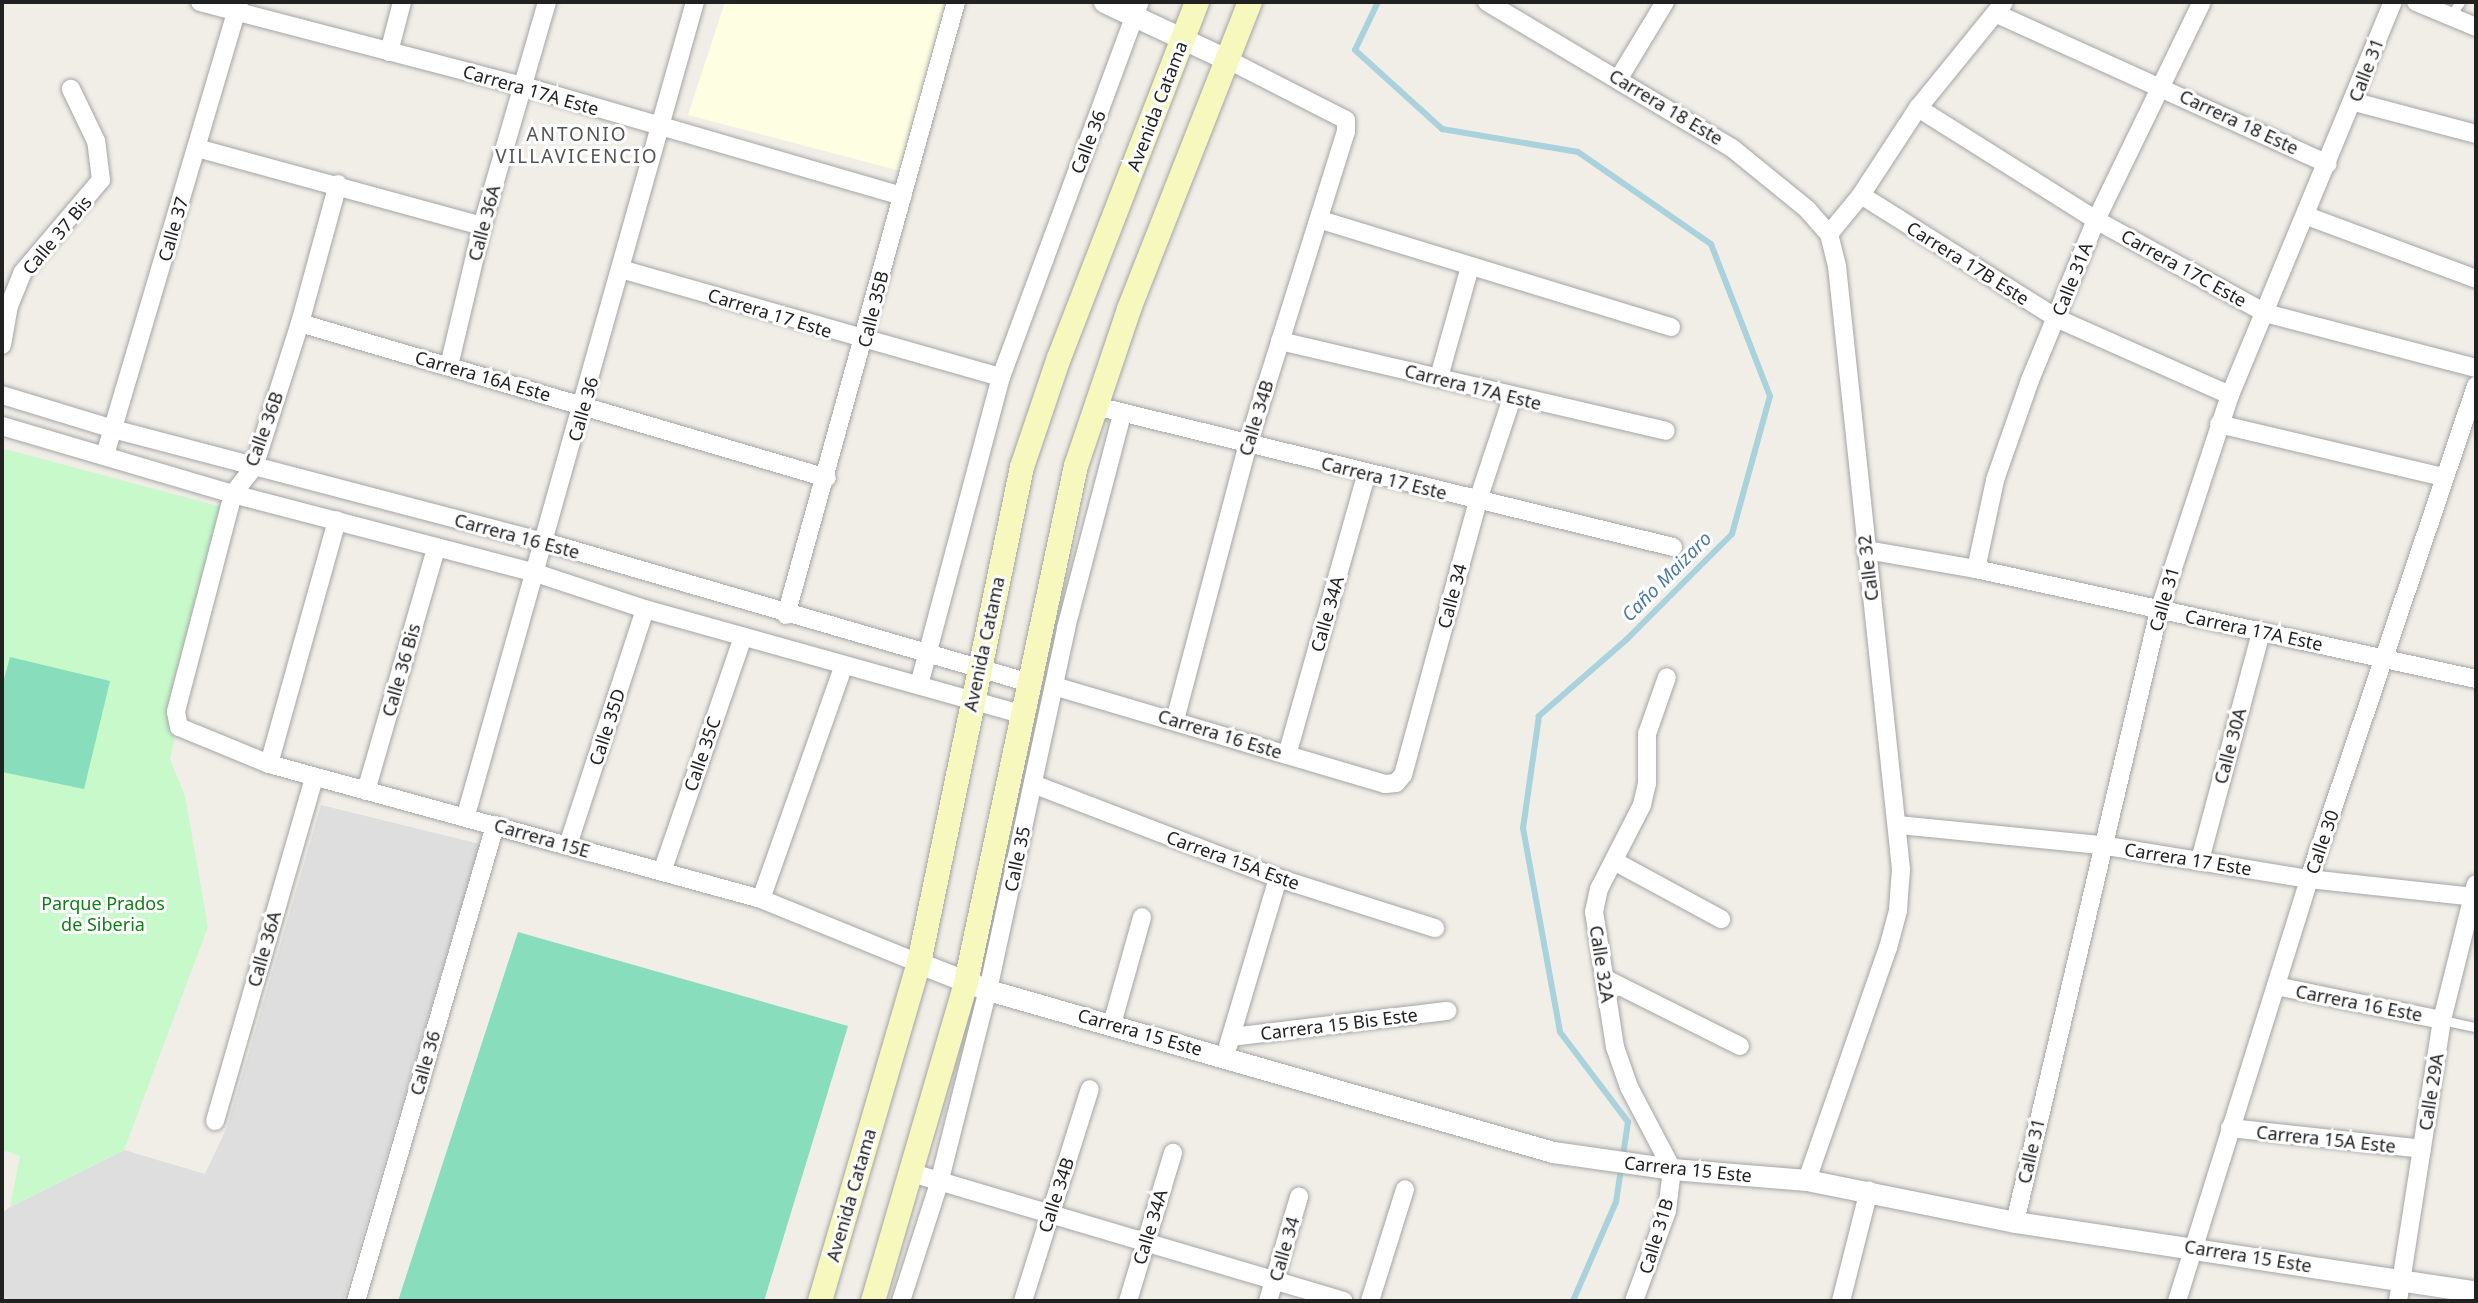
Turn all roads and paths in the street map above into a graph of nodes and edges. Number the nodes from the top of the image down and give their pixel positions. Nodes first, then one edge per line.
1 (200, 2) edge
2 (402, 2) edge
3 (547, 2) edge
4 (695, 2) edge
5 (956, 2) edge
6 (1106, 2) edge
7 (1197, 2) edge
8 (1250, 2) edge
9 (1486, 2) edge
10 (1665, 2) edge
11 (2202, 2) edge
12 (2393, 2) edge
13 (2416, 2) edge
14 (237, 7) edge
15 (1138, 8) edge
16 (2000, 8) edge
17 (2455, 9) edge
18 (2476, 27) edge
19 (1184, 37) junction
20 (388, 52) junction
21 (1228, 60) junction
22 (1619, 78) junction
23 (523, 86) junction
24 (2162, 86) junction
25 (71, 89) dead end
26 (2354, 102) junction
27 (1918, 108) junction
28 (656, 127) junction
29 (2476, 134) edge
30 (197, 148) junction
31 (2328, 164) junction
32 (338, 184) junction
33 (1861, 195) junction
34 (902, 196) junction
35 (2308, 216) junction
36 (1321, 220) junction
37 (2096, 220) junction
38 (482, 226) junction
39 (1829, 234) junction
40 (1470, 267) junction
41 (621, 269) junction
42 (2476, 279) edge
43 (2265, 313) junction
44 (2056, 318) junction
45 (300, 323) junction
46 (1671, 327) dead end
47 (865, 341) junction
48 (1280, 341) junction
49 (2, 345) edge
50 (449, 366) junction
51 (2476, 368) edge
52 (1001, 377) junction
53 (1439, 377) junction
54 (2476, 386) edge
55 (2, 395) edge
56 (2230, 395) junction
57 (1512, 398) junction
58 (584, 406) junction
59 (1096, 406) junction
60 (1122, 414) junction
61 (2219, 424) junction
62 (2, 426) edge
63 (113, 429) junction
64 (1666, 431) dead end
65 (1248, 444) junction
66 (104, 455) junction
67 (254, 467) junction
68 (1367, 473) junction
69 (2443, 477) junction
70 (827, 478) junction
71 (233, 494) junction
72 (1478, 500) junction
73 (337, 520) junction
74 (545, 542) junction
75 (1673, 547) dead end
76 (436, 548) junction
77 (1866, 550) junction
78 (1976, 569) junction
79 (536, 573) junction
80 (645, 609) junction
81 (2159, 611) junction
82 (786, 615) junction
83 (2261, 633) junction
84 (743, 637) junction
85 (926, 653) junction
86 (2384, 656) junction
87 (844, 665) junction
88 (978, 668) junction
89 (1667, 677) dead end
90 (2476, 679) edge
91 (1042, 684) junction
92 (919, 685) junction
93 (972, 701) junction
94 (176, 712) joint
95 (1022, 714) junction
96 (1175, 720) junction
97 (1287, 755) junction
98 (270, 764) junction
99 (314, 777) junction
100 (1385, 784) joint
101 (1033, 785) junction
102 (366, 791) junction
103 (466, 815) junction
104 (495, 825) junction
105 (1899, 825) junction
106 (568, 845) junction
107 (2101, 845) junction
108 (2200, 860) junction
109 (1614, 861) junction
110 (662, 872) junction
111 (1278, 878) junction
112 (2309, 879) junction
113 (2475, 893) edge
114 (761, 900) junction
115 (1142, 917) dead end
116 (1721, 919) dead end
117 (1435, 928) dead end
118 (919, 963) junction
119 (1604, 978) junction
120 (977, 986) junction
121 (2276, 986) junction
122 (1447, 1011) dead end
123 (2442, 1020) junction
124 (1112, 1024) junction
125 (2476, 1027) edge
126 (1740, 1046) dead end
127 (1228, 1047) junction
128 (1090, 1088) dead end
129 (215, 1121) dead end
130 (2231, 1128) junction
131 (2422, 1149) junction
132 (1173, 1153) dead end
133 (1672, 1169) junction
134 (912, 1173) junction
135 (1807, 1180) junction
136 (939, 1183) junction
137 (1405, 1189) dead end
138 (1869, 1189) junction
139 (1299, 1197) dead end
140 (1049, 1216) junction
141 (2015, 1222) junction
142 (1144, 1244) junction
143 (2191, 1247) junction
144 (2402, 1279) junction
145 (1274, 1282) junction
146 (2476, 1292) edge
147 (356, 1301) edge
148 (820, 1301) edge
149 (873, 1301) edge
150 (901, 1301) edge
151 (1023, 1301) edge
152 (1128, 1301) edge
153 (1268, 1301) edge
154 (1343, 1301) edge
155 (1370, 1301) edge
156 (1634, 1301) edge
157 (1841, 1301) edge
158 (2177, 1301) edge
159 (2398, 1301) edge

1 - 14 street, Carrera 17A Este
2 - 20 street
3 - 23 street, Calle 36A
4 - 28 street, Calle 36
5 - 34 street, Calle 35B
6 - 15 street
7 - 19 main road, Avenida Catama
8 - 21 main road
9 - 22 street, Carrera 18 Este
10 - 22 street
11 - 24 street, Calle 31A
12 - 26 street, Calle 31
13 - 17 street
14 - 20 street, Carrera 17A Este
14 - 30 street, Calle 37
15 - 19 street
15 - 52 street, Calle 36
16 - 24 street, Carrera 18 Este
16 - 27 street
17 - 18 street
19 - 21 street
19 - 88 main road, Avenida Catama
20 - 23 street, Carrera 17A Este
21 - 36 street, Calle 34B
21 - 59 main road
22 - 39 street, Carrera 18 Este
23 - 28 street, Carrera 17A Este
23 - 38 street, Calle 36A
24 - 31 street, Carrera 18 Este
24 - 37 street, Calle 31A
25 - 49 street, Calle 37 Bis
26 - 29 street
26 - 31 street, Calle 31
27 - 33 street
27 - 37 street, Carrera 17C Este
28 - 34 street, Carrera 17A Este
28 - 41 street, Calle 36
30 - 32 street
30 - 63 street, Calle 37
31 - 35 street, Calle 31
32 - 38 street
32 - 45 street, Calle 36B
33 - 39 street
33 - 44 street, Carrera 17B Este
34 - 47 street, Calle 35B
35 - 42 street
35 - 43 street, Calle 31
36 - 40 street
36 - 48 street, Calle 34B
37 - 43 street, Carrera 17C Este
37 - 44 street, Calle 31A
38 - 50 street, Calle 36A
39 - 77 street, Calle 32
40 - 46 street
40 - 53 street
41 - 47 street, Carrera 17 Este
41 - 58 street, Calle 36
43 - 51 street, Carrera 17C Este
43 - 56 street, Calle 31
44 - 56 street, Carrera 17B Este
44 - 78 street, Calle 31A
45 - 50 street, Carrera 16A Este
45 - 67 street, Calle 36B
47 - 52 street, Carrera 17 Este
47 - 70 street, Calle 35B
48 - 53 street, Carrera 17A Este
48 - 65 street, Calle 34B
50 - 58 street, Carrera 16A Este
52 - 85 street, Calle 36
53 - 57 street, Carrera 17A Este
54 - 69 street, Calle 30
55 - 63 street, Carrera 16 Este
56 - 61 street, Calle 31
57 - 64 street, Carrera 17A Este
57 - 72 street, Calle 34
58 - 70 street, Carrera 16A Este
58 - 74 street, Calle 36
59 - 60 street, Carrera 17 Este
59 - 91 main road
60 - 65 street, Carrera 17 Este
60 - 91 street, Calle 35
61 - 69 street
61 - 81 street, Calle 31
62 - 66 street, Carrera 16 Este
63 - 66 street, Calle 37
63 - 67 street, Carrera 16 Este
65 - 68 street, Carrera 17 Este
65 - 96 street, Calle 34B
66 - 71 street, Carrera 16 Este
67 - 71 street, Calle 36B
67 - 74 street, Carrera 16 Este
68 - 72 street, Carrera 17 Este
68 - 97 street, Calle 34A
69 - 86 street, Calle 30
70 - 82 street, Calle 35B
71 - 73 street, Carrera 16 Este
71 - 94 street, Calle 36B
72 - 75 street, Carrera 17 Este
72 - 100 street, Calle 34
73 - 76 street, Carrera 16 Este
73 - 98 street
74 - 79 street, Calle 36
74 - 82 street, Carrera 16 Este
76 - 79 street, Carrera 16 Este
76 - 102 street, Calle 36 Bis
77 - 78 street, Carrera 17A Este
77 - 105 street, Calle 32
78 - 81 street, Carrera 17A Este
79 - 80 street, Carrera 16 Este
79 - 103 street, Calle 36
80 - 84 street, Carrera 16 Este
80 - 106 street, Calle 35D
81 - 83 street, Carrera 17A Este
81 - 107 street, Calle 31
82 - 85 street, Carrera 16 Este
83 - 86 street, Carrera 17A Este
83 - 108 street, Calle 30A
84 - 87 street, Carrera 16 Este
84 - 110 street, Calle 35C
85 - 88 street, Carrera 16 Este
85 - 92 street, Calle 36
86 - 90 street, Carrera 17A Este
86 - 112 street, Calle 30
87 - 92 street, Carrera 16 Este
87 - 114 street
88 - 91 street, Carrera 16 Este
88 - 93 main road, Avenida Catama
89 - 109 street, Calle 32A
91 - 95 main road
91 - 96 street, Carrera 16 Este
91 - 101 street, Calle 35
92 - 93 street, Carrera 16 Este
93 - 95 street, Carrera 16 Este
93 - 118 main road, Avenida Catama
94 - 98 street, Carrera 15E
95 - 120 main road
96 - 97 street, Carrera 16 Este
97 - 100 street, Carrera 16 Este
98 - 99 street, Carrera 15E
99 - 102 street, Carrera 15E
99 - 129 street, Calle 36A
101 - 111 street, Carrera 15A Este
101 - 120 street, Calle 35
102 - 103 street, Carrera 15E
103 - 104 street, Carrera 15E
104 - 106 street, Carrera 15E
104 - 147 street, Calle 36
105 - 107 street, Carrera 17 Este
105 - 135 street, Calle 32
106 - 110 street, Carrera 15E
107 - 108 street, Carrera 17 Este
107 - 141 street, Calle 31
108 - 112 street, Carrera 17 Este
109 - 116 street
109 - 119 street, Calle 32A
110 - 114 street, Carrera 15E
111 - 117 street, Carrera 15A Este
111 - 127 street
112 - 113 street, Carrera 17 Este
112 - 121 street, Calle 30
113 - 123 street, Calle 29A
114 - 118 street, Carrera 15E
115 - 124 street
118 - 120 street, Carrera 15 Este
118 - 148 main road, Avenida Catama
119 - 126 street
119 - 133 street, Calle 32A
120 - 124 street, Carrera 15 Este
120 - 134 main road
120 - 136 street, Calle 35
121 - 123 street, Carrera 16 Este
121 - 130 street, Calle 30
122 - 127 street, Carrera 15 Bis Este
123 - 125 lane
123 - 131 street, Calle 29A
124 - 127 street, Carrera 15 Este
127 - 133 street, Carrera 15 Este
128 - 140 street, Calle 34B
130 - 131 street, Carrera 15A Este
130 - 143 street, Calle 30
131 - 144 street, Calle 29A
132 - 142 street, Calle 34A
133 - 135 street, Carrera 15 Este
133 - 156 street, Calle 31B
134 - 136 street
134 - 149 main road
135 - 138 street, Carrera 15 Este
136 - 140 street
136 - 150 street, Calle 35
137 - 155 street
138 - 141 street, Carrera 15 Este
138 - 157 street
139 - 145 street, Calle 34
140 - 142 street
140 - 151 street, Calle 34B
141 - 143 street, Carrera 15 Este
142 - 145 street
142 - 152 street, Calle 34A
143 - 144 street, Carrera 15 Este
143 - 158 street, Calle 30
144 - 146 street, Carrera 15 Este
144 - 159 street, Calle 29A
145 - 153 street, Calle 34
145 - 154 street

